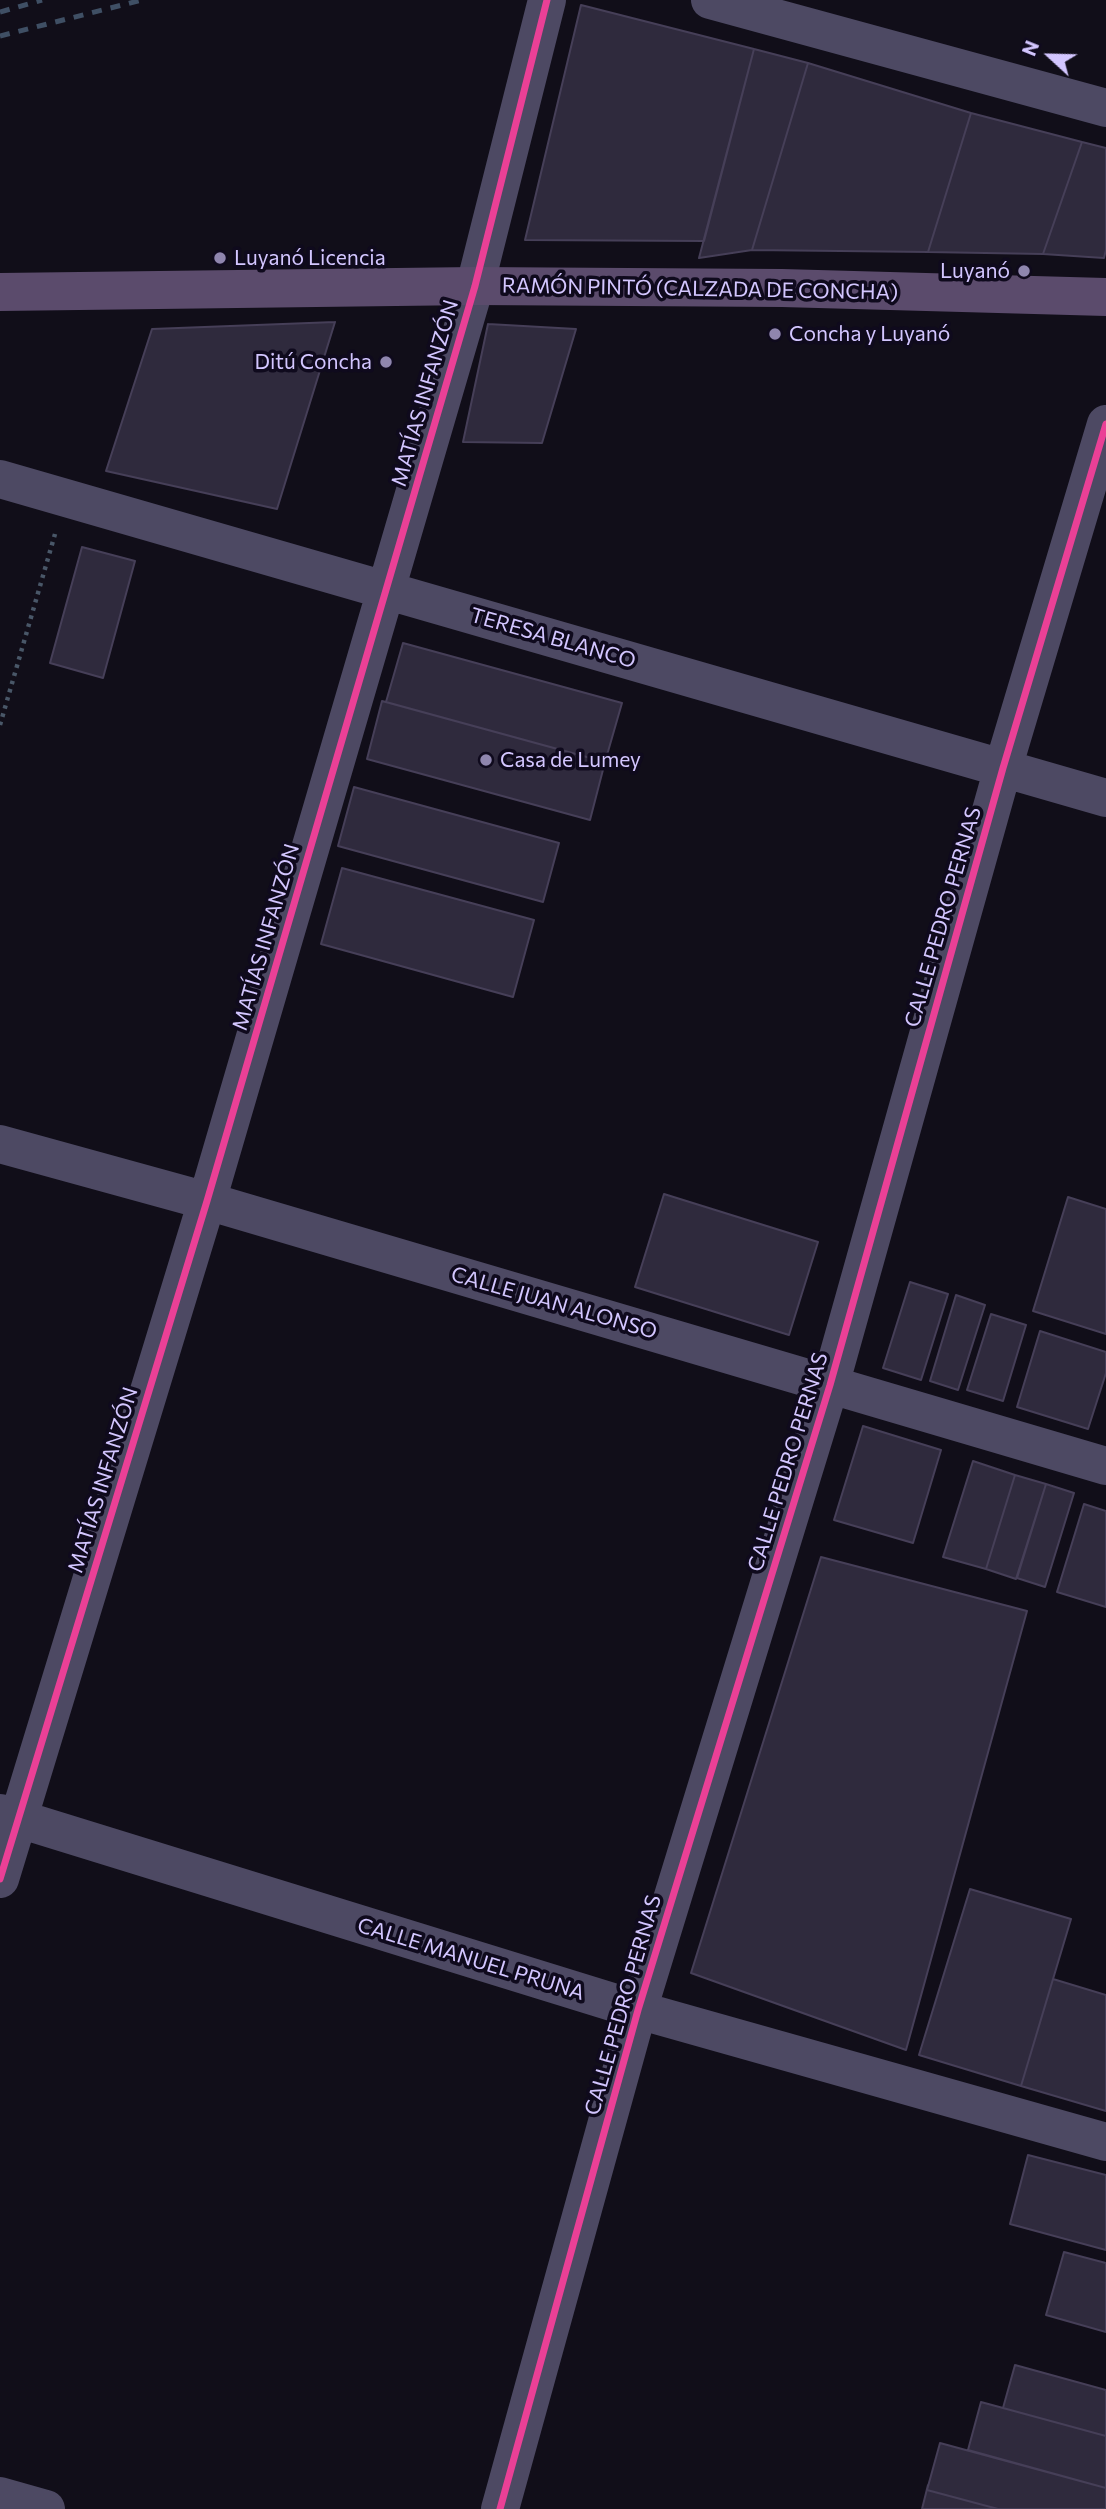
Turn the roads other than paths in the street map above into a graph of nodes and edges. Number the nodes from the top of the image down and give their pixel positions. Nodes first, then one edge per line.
1 (547, 0) edge
2 (710, 0) edge
3 (1106, 108) edge
4 (475, 286) junction
5 (0, 292) edge
6 (1106, 297) edge
7 (1106, 424) edge
8 (0, 479) edge
9 (386, 590) junction
10 (1003, 768) junction
11 (1106, 797) edge
12 (0, 1144) edge
13 (207, 1201) junction
14 (830, 1385) junction
15 (1106, 1466) edge
16 (9, 1816) edge
17 (0, 1879) edge
18 (638, 2010) junction
19 (1106, 2142) edge
20 (0, 2496) edge
21 (46, 2509) edge
22 (500, 2509) edge

1 - 4 street, MATÍAS INFANZÓN
2 - 3 street
4 - 5 main road, RAMÓN PINTÓ (CALZADA DE CONCHA)
4 - 6 main road, RAMÓN PINTÓ (CALZADA DE CONCHA)
4 - 9 street, MATÍAS INFANZÓN
7 - 10 street, CALLE PEDRO PERNAS
8 - 9 street, TERESA BLANCO
9 - 10 street, TERESA BLANCO
9 - 13 street, MATÍAS INFANZÓN
10 - 11 street, TERESA BLANCO
10 - 14 street, CALLE PEDRO PERNAS
12 - 13 street, CALLE JUAN ALONSO
13 - 14 street, CALLE JUAN ALONSO
13 - 16 street, MATÍAS INFANZÓN
14 - 15 street, CALLE JUAN ALONSO
14 - 18 street, CALLE PEDRO PERNAS
16 - 17 street, MATÍAS INFANZÓN
16 - 18 street, CALLE MANUEL PRUNA
18 - 19 street, CALLE MANUEL PRUNA
18 - 22 street, CALLE PEDRO PERNAS
20 - 21 street

